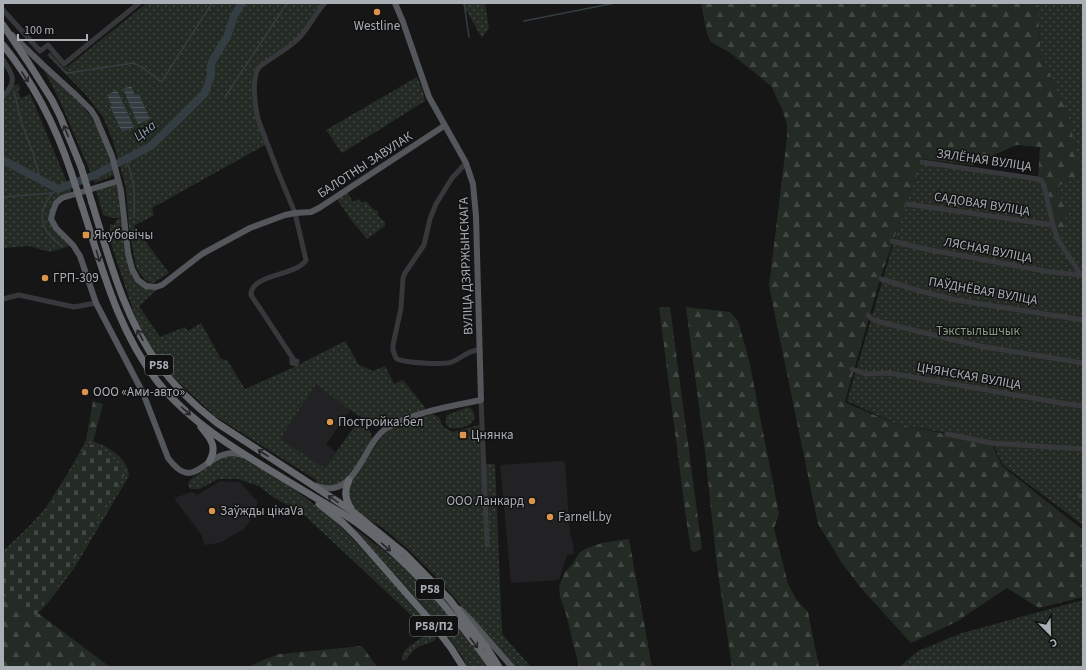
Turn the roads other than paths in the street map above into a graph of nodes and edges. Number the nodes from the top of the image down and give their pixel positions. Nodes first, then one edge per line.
1 (138, 3) edge
2 (325, 3) edge
3 (395, 3) edge
4 (3, 10) edge
5 (4, 27) edge
6 (3, 45) edge
7 (3, 60) edge
8 (3, 96) edge
9 (444, 126) junction
10 (922, 162) dead end
11 (466, 163) junction
12 (118, 181) junction
13 (907, 204) dead end
14 (295, 212) junction
15 (1053, 226) junction
16 (892, 241) dead end
17 (1082, 275) edge
18 (881, 279) dead end
19 (3, 299) edge
20 (96, 303) junction
21 (868, 315) dead end
22 (1083, 320) edge
23 (480, 350) junction
24 (292, 358) dead end
25 (1083, 363) edge
26 (852, 369) dead end
27 (482, 400) junction
28 (1083, 406) edge
29 (196, 420) junction
30 (947, 434) dead end
31 (1083, 449) edge
32 (246, 456) junction
33 (209, 462) junction
34 (278, 475) junction
35 (349, 480) junction
36 (315, 486) junction
37 (352, 511) junction
38 (487, 545) dead end
39 (449, 599) junction
40 (463, 667) edge
41 (492, 667) edge
42 (500, 667) edge
43 (512, 667) edge

1 - 4 street
2 - 14 street
3 - 9 main road, ВУЛІЦА ДЗЯРЖЫНСКАГА
5 - 12 main road, БАЛОТНЫ ЗАВУЛАК
36 -> 5 highway, Р58, bridge
6 -> 29 highway, Р58, bridge
7 - 8 street
9 - 11 main road, ВУЛІЦА ДЗЯРЖЫНСКАГА
9 - 14 main road, БАЛОТНЫ ЗАВУЛАК
10 - 15 street, ЗЯЛЁНАЯ ВУЛІЦА
11 - 23 main road, ВУЛІЦА ДЗЯРЖЫНСКАГА
11 - 23 street
12 - 14 main road, БАЛОТНЫ ЗАВУЛАК
12 - 20 main road
13 - 15 street, САДОВАЯ ВУЛІЦА
14 - 24 street
15 - 17 street
16 - 17 street, ЛЯСНАЯ ВУЛІЦА
18 - 22 street, ПАЎДНЁВАЯ ВУЛІЦА
19 - 20 street
20 - 33 main road
21 - 25 street
23 - 27 main road, ВУЛІЦА ДЗЯРЖЫНСКАГА
26 - 28 street, ЦНЯНСКАЯ ВУЛІЦА
27 - 35 main road
27 - 38 street, ВУЛІЦА ДЗЯРЖЫНСКАГА
29 - 32 highway, Р58
29 - 33 highway
30 - 31 street
32 - 33 main road
32 - 34 highway, Р58
34 - 40 highway, Р58/П2
34 -> 41 highway, Р58
35 - 36 main road
35 - 37 highway
37 -> 36 highway, Р58
37 - 39 highway, Р58
39 - 42 highway, Р58
39 - 43 main road

